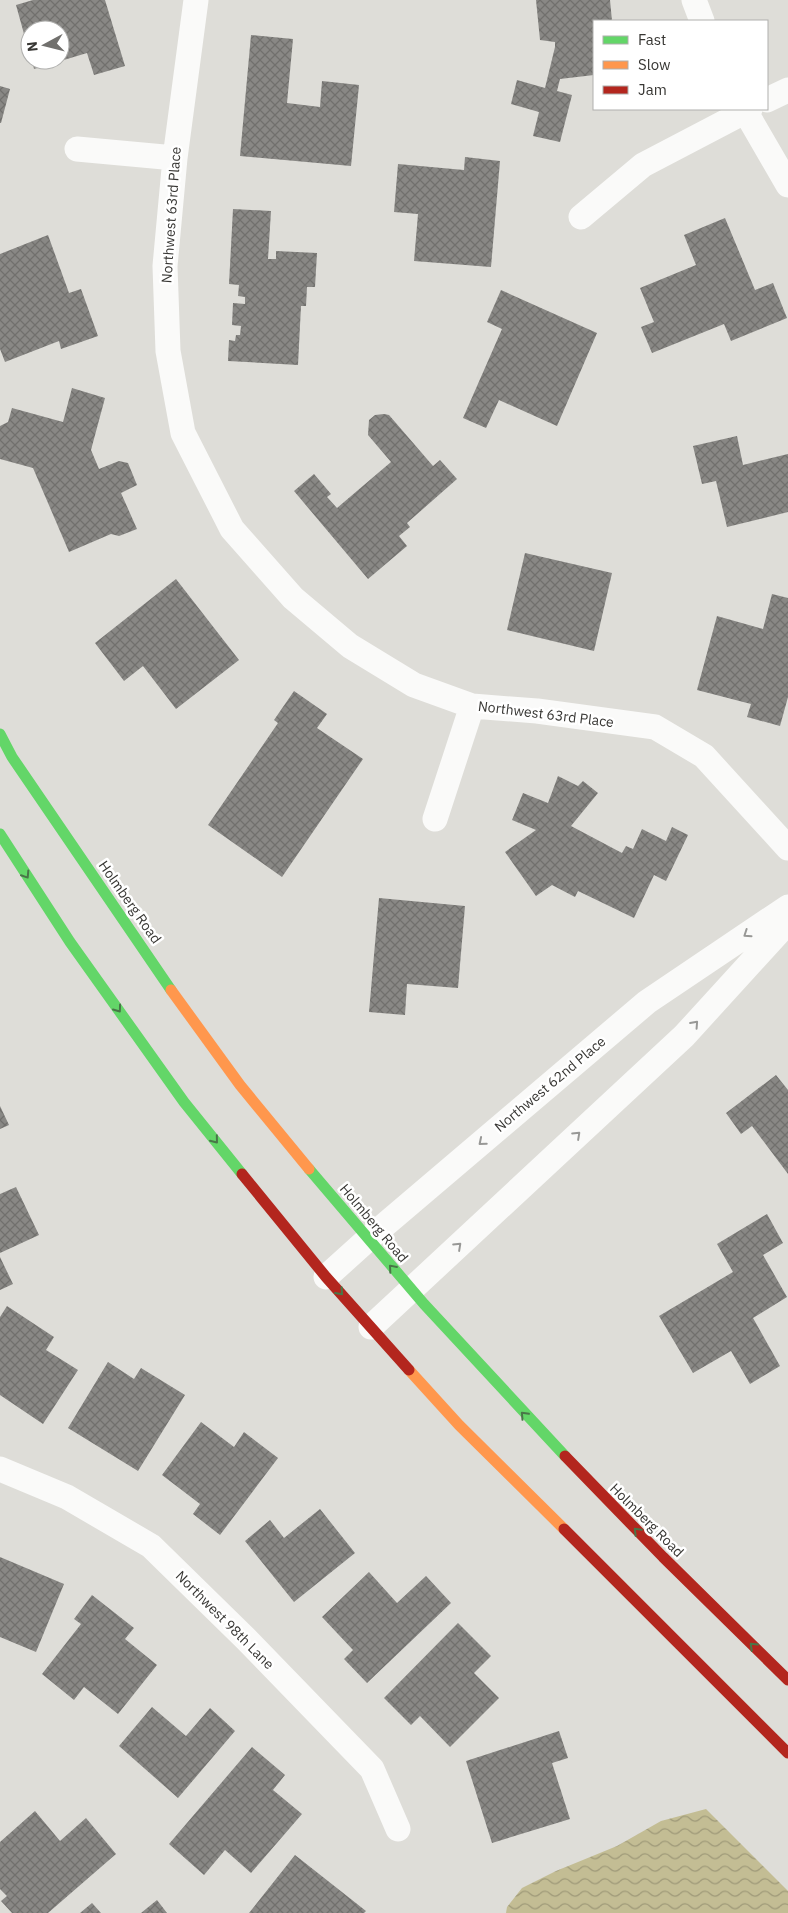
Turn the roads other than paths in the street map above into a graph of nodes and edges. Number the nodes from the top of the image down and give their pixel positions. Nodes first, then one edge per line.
1 (196, 0) edge
2 (694, 0) edge
3 (702, 20) edge
4 (788, 90) edge
5 (768, 100) edge
6 (746, 110) edge
7 (77, 150) dead end
8 (175, 158) junction
9 (788, 185) edge
10 (580, 217) dead end
11 (472, 706) junction
12 (0, 734) edge
13 (435, 819) dead end
14 (0, 834) edge
15 (788, 848) edge
16 (788, 908) edge
17 (788, 922) edge
18 (367, 1240) junction
19 (326, 1277) junction
20 (410, 1290) junction
21 (371, 1327) junction
22 (0, 1470) edge
23 (788, 1680) edge
24 (788, 1752) edge
25 (398, 1829) dead end

1 - 8 street, Northwest 63rd Place
2 - 3 street
4 - 5 street
6 - 9 street
6 - 10 street
7 - 8 street
8 - 11 street, Northwest 63rd Place
11 - 13 street
11 - 15 street, Northwest 63rd Place
12 - 18 street, Holmberg Road
14 -> 19 street
16 -> 18 street, Northwest 62nd Place
20 -> 17 street
18 - 19 street, Northwest 62nd Place
20 -> 18 street, Holmberg Road
19 -> 21 street
20 - 21 street
23 -> 20 street, Holmberg Road
21 - 24 street
22 - 25 street, Northwest 98th Lane

